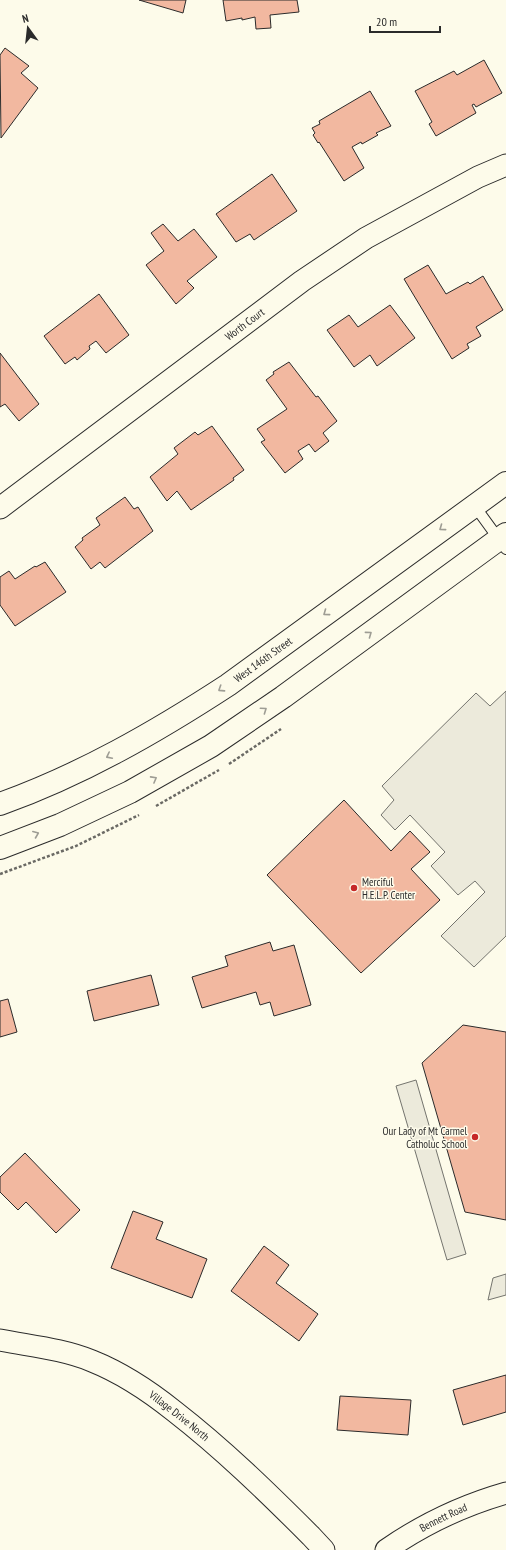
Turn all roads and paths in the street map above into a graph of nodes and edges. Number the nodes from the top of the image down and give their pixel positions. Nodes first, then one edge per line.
1 (506, 165) edge
2 (506, 483) edge
3 (474, 505) junction
4 (0, 508) edge
5 (504, 541) edge
6 (0, 804) edge
7 (0, 848) edge
8 (0, 1340) edge
9 (506, 1493) edge
10 (324, 1550) edge
11 (386, 1550) edge

1 - 4 street, Worth Court
2 - 3 main road, West 146th Street
3 - 5 lane
3 -> 6 main road, West 146th Street
7 -> 5 main road
8 - 10 street, Village Drive North
9 - 11 street, Bennett Road

